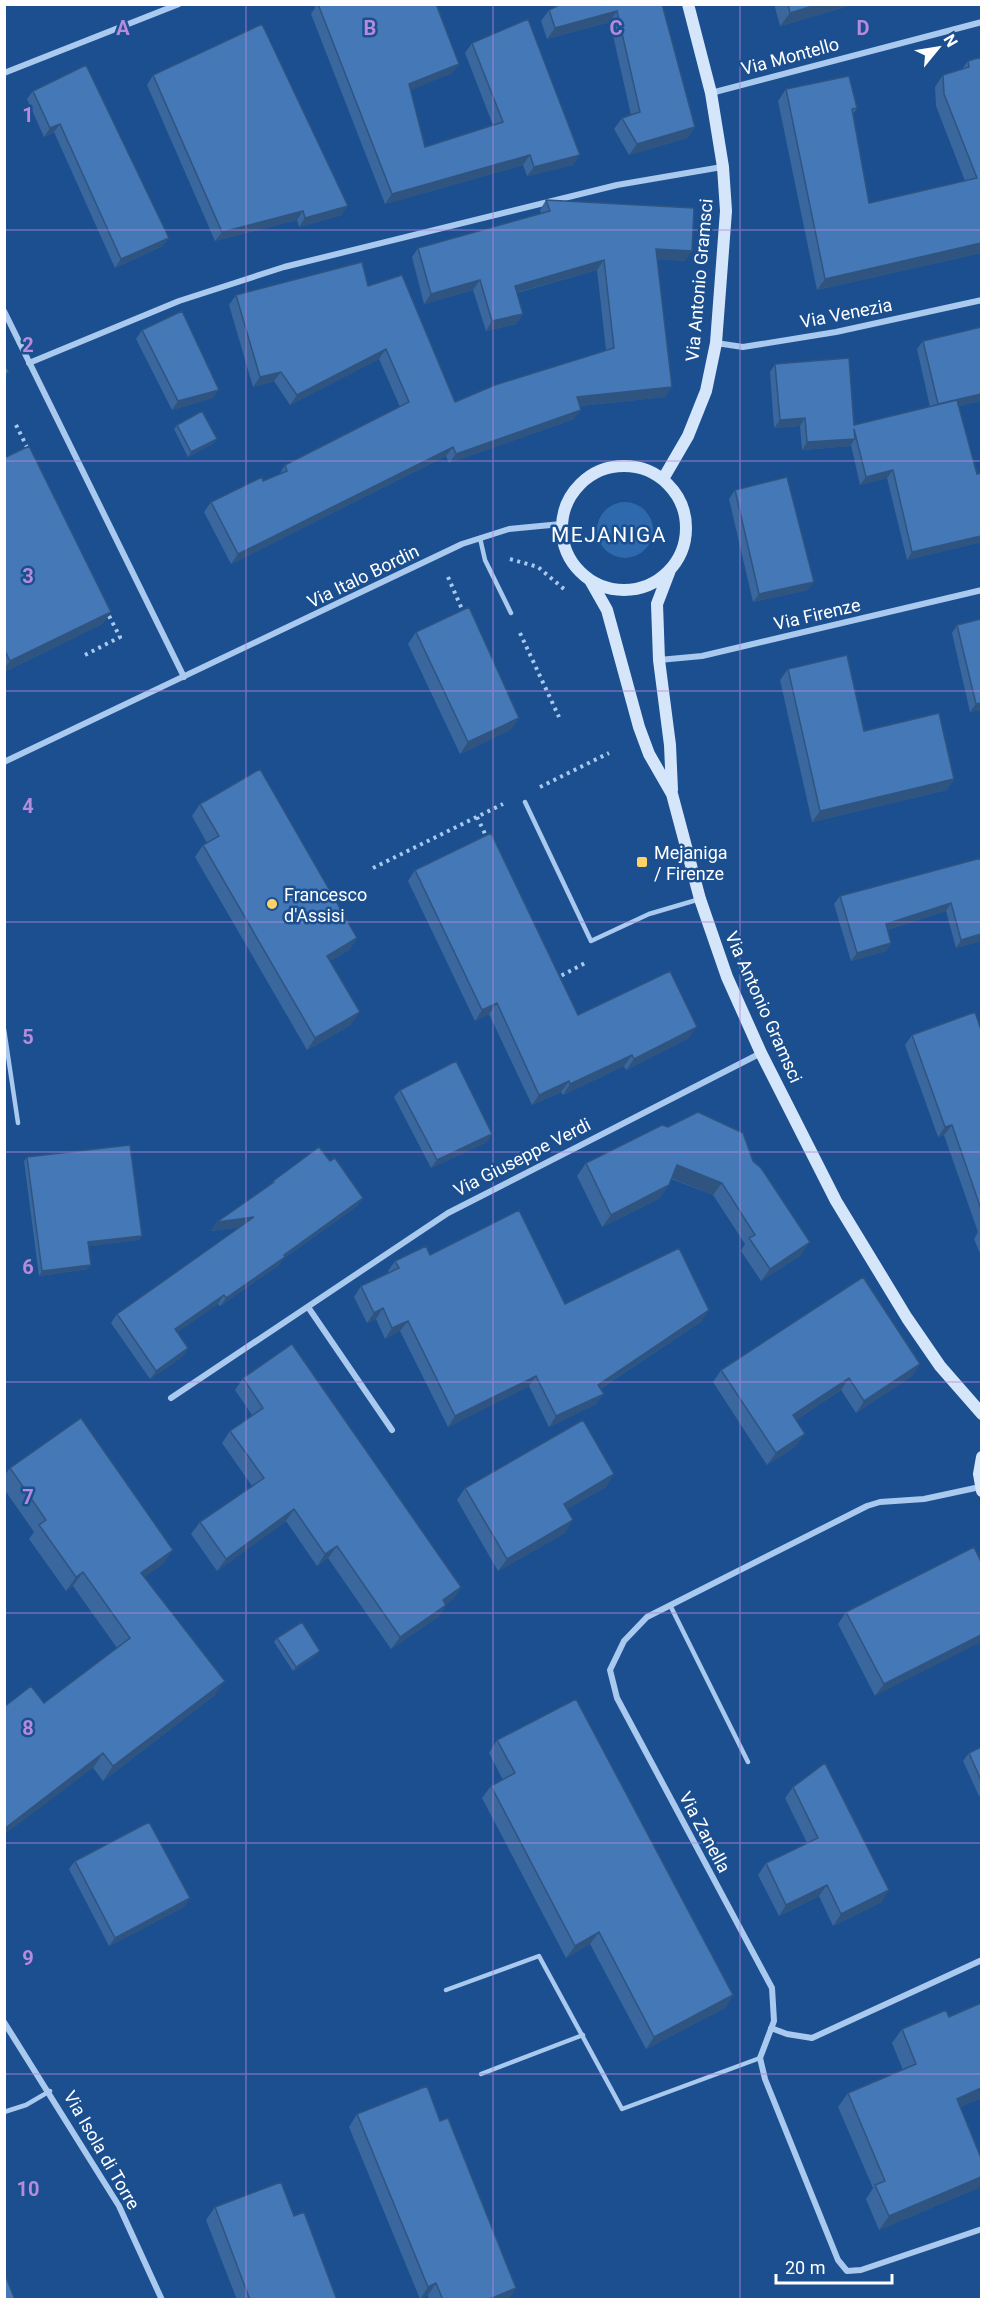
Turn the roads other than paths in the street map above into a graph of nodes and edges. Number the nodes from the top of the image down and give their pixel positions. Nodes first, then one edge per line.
1 (179, 4) edge
2 (688, 4) edge
3 (981, 22) edge
4 (4, 73) edge
5 (711, 93) junction
6 (723, 167) junction
7 (981, 300) edge
8 (4, 311) edge
9 (716, 343) junction
10 (29, 363) junction
11 (663, 479) junction
12 (561, 524) junction
13 (480, 538) junction
14 (670, 570) junction
15 (590, 580) junction
16 (981, 590) edge
17 (511, 613) road end
18 (659, 660) junction
19 (184, 677) junction
20 (4, 762) edge
21 (672, 794) junction
22 (525, 801) dead end
23 (700, 899) junction
24 (4, 1029) edge
25 (761, 1053) junction
26 (18, 1123) dead end
27 (308, 1307) junction
28 (171, 1398) dead end
29 (981, 1414) edge
30 (392, 1430) dead end
31 (981, 1456) edge
32 (981, 1489) edge
33 (670, 1605) junction
34 (748, 1762) dead end
35 (981, 1960) edge
36 (446, 1990) dead end
37 (4, 2022) edge
38 (771, 2028) junction
39 (583, 2035) junction
40 (760, 2058) junction
41 (481, 2074) dead end
42 (50, 2091) junction
43 (4, 2112) edge
44 (981, 2229) edge
45 (162, 2300) edge

1 - 4 street
2 - 5 main road, Via Antonio Gramsci
3 - 5 street, Via Montello
5 - 6 main road, Via Antonio Gramsci
6 - 9 main road, Via Antonio Gramsci
6 - 10 street
7 - 9 street, Via Venezia
8 - 10 street
9 - 11 main road, Via Antonio Gramsci
10 - 19 street
11 - 12 main road
11 - 14 main road
12 - 13 street, Via Italo Bordin
12 - 15 main road, Via Antonio Gramsci
13 - 17 lane
13 - 19 street, Via Italo Bordin
14 - 15 main road, Via Antonio Gramsci
14 - 18 main road
15 - 21 main road, Via Antonio Gramsci
16 - 18 street, Via Firenze
18 - 21 main road
19 - 20 street, Via Italo Bordin
21 - 23 main road, Via Antonio Gramsci
22 - 23 lane
23 - 25 main road, Via Antonio Gramsci
24 - 26 lane
25 - 27 street, Via Giuseppe Verdi
25 - 29 main road, Via Antonio Gramsci
27 - 28 street, Via Giuseppe Verdi
27 - 30 street
31 - 32 main road
32 - 33 street, Via Zanella
33 - 34 lane
33 - 38 street, Via Zanella
35 - 38 street
36 - 39 lane
37 - 42 street, Via Isola di Torre
38 - 40 street, Via Zanella
39 - 40 lane
39 - 41 lane
40 - 44 street
42 - 43 lane
42 - 45 street, Via Isola di Torre

